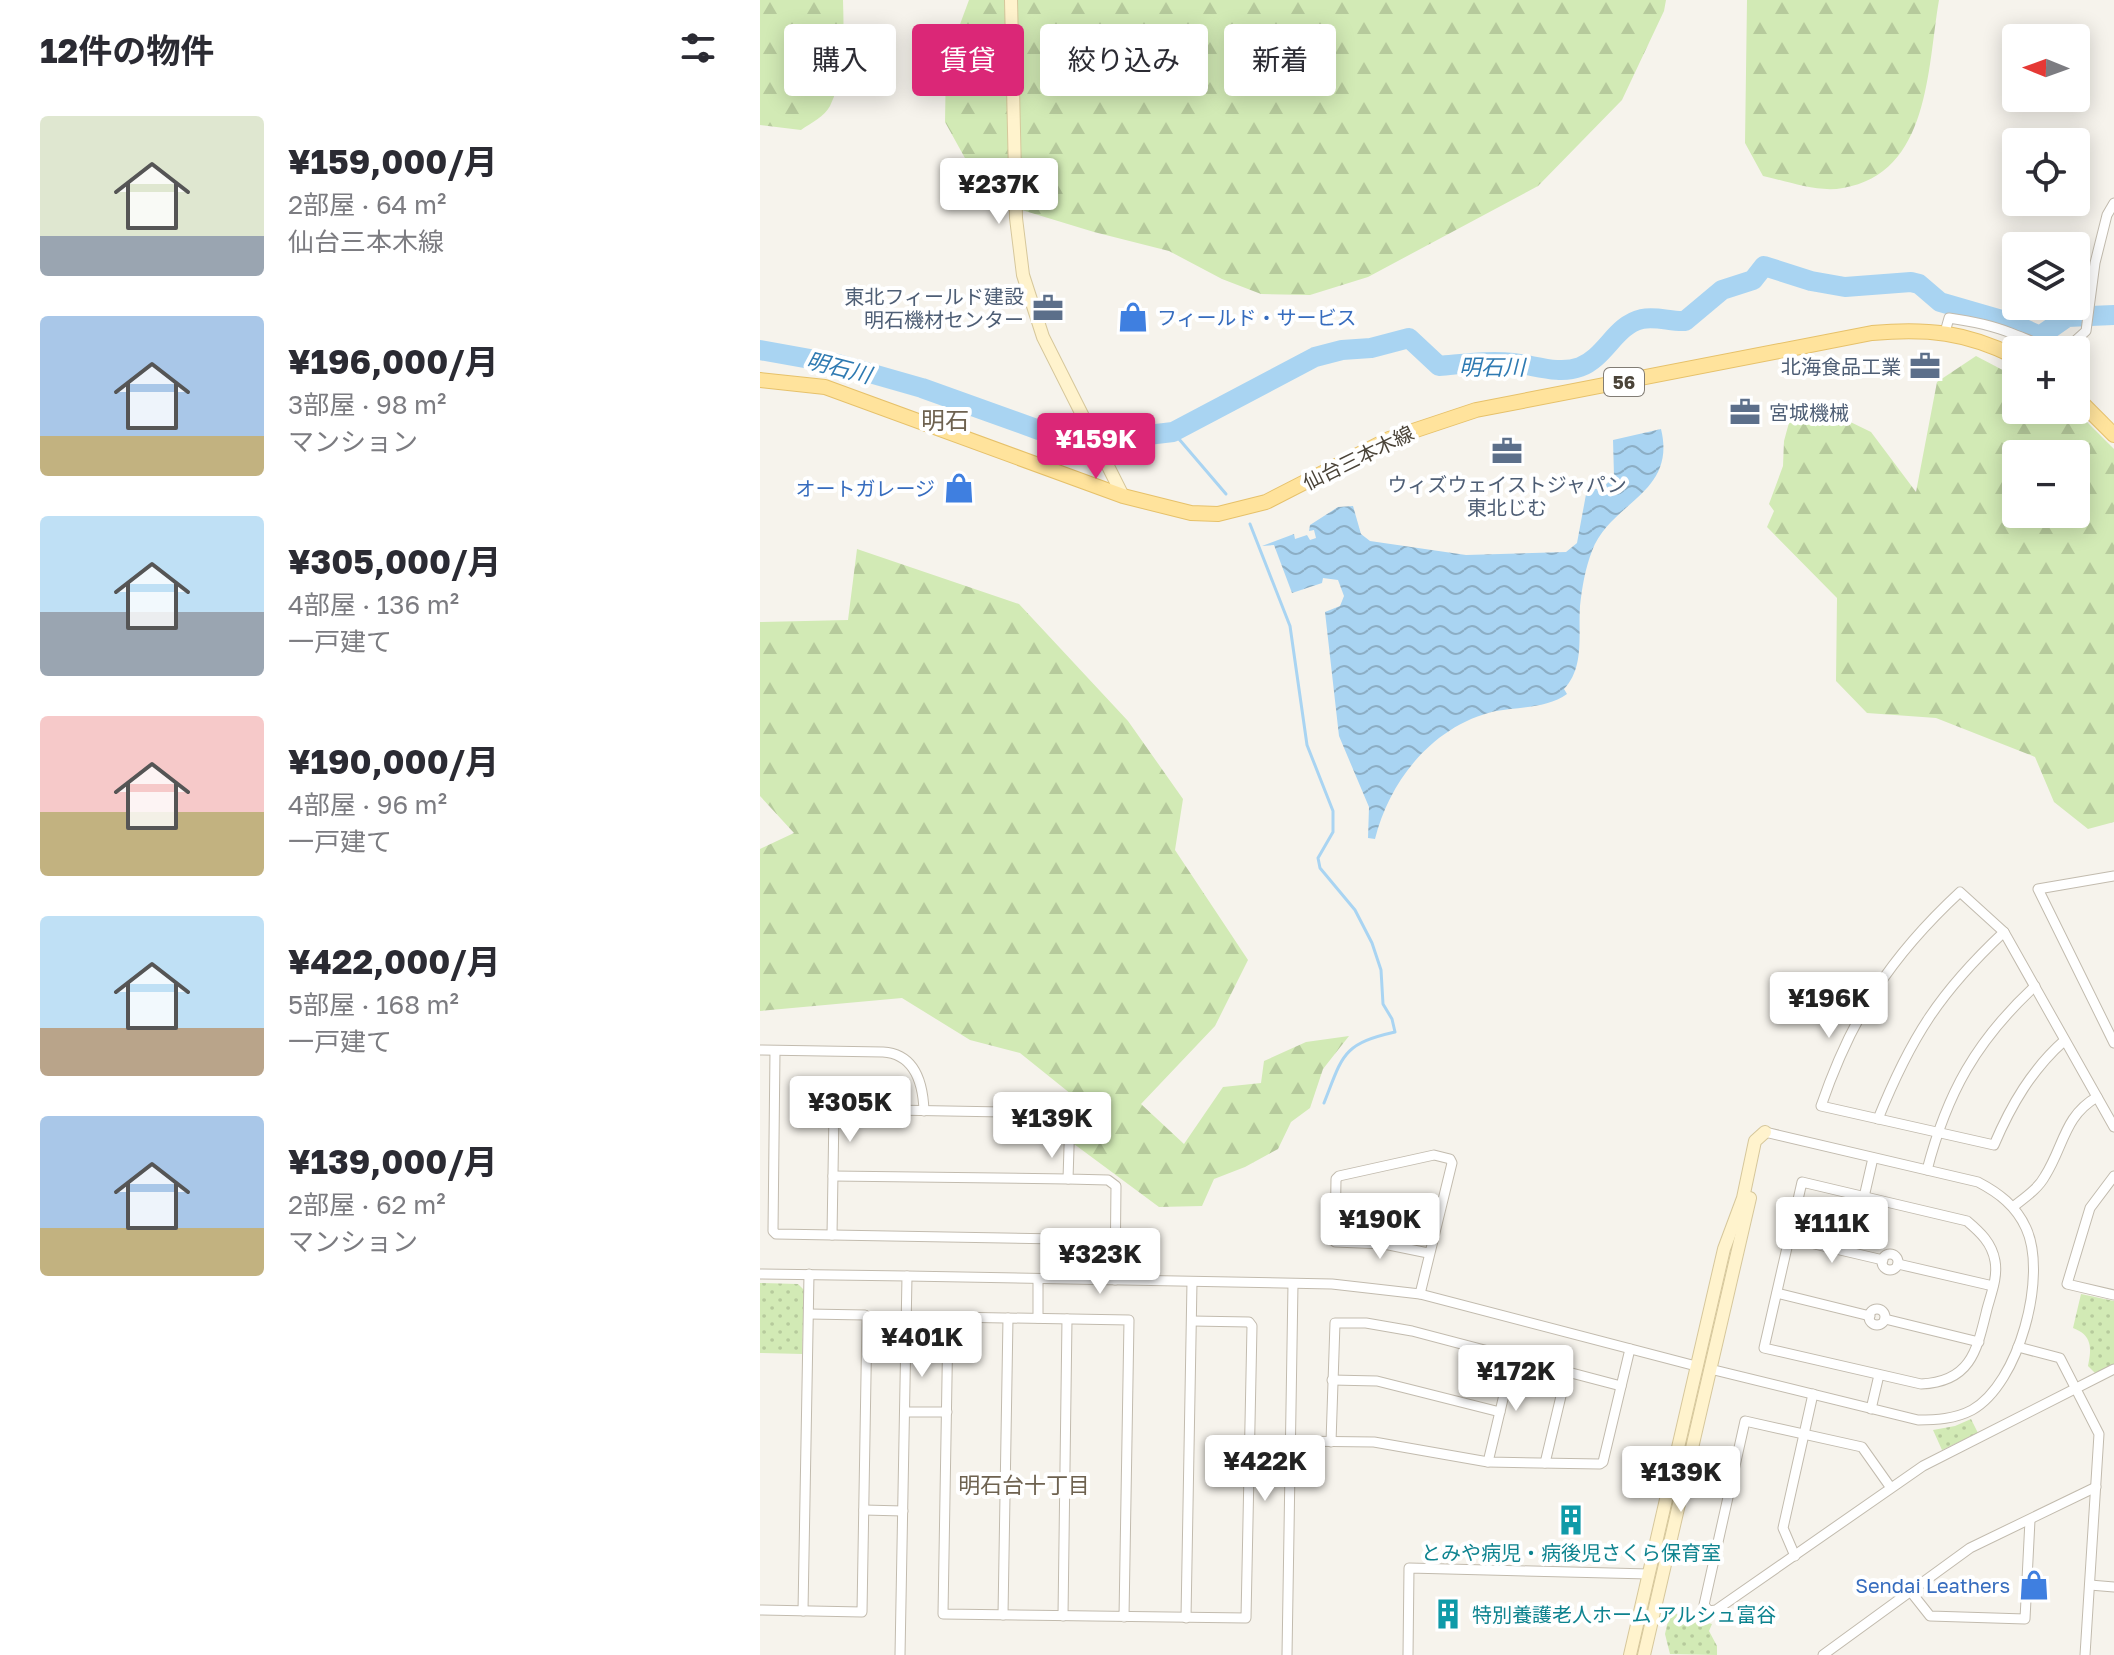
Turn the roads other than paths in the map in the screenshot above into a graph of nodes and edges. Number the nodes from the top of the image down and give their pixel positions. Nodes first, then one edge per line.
1 (1011, 0) edge
2 (2114, 203) edge
3 (1945, 332) junction
4 (2017, 336) edge
5 (2080, 336) edge
6 (2002, 351) edge
7 (760, 380) edge
8 (2090, 411) edge
9 (2114, 435) edge
10 (1123, 496) junction
11 (2114, 876) edge
12 (2004, 932) junction
13 (2035, 986) junction
14 (2065, 1040) junction
15 (2114, 1043) edge
16 (760, 1050) edge
17 (775, 1051) junction
18 (2097, 1097) junction
19 (924, 1111) junction
20 (1878, 1119) junction
21 (2114, 1127) edge
22 (1765, 1132) junction
23 (1937, 1132) junction
24 (1873, 1158) junction
25 (1927, 1170) junction
26 (833, 1176) junction
27 (2114, 1176) edge
28 (1068, 1179) junction
29 (1864, 1197) junction
30 (2013, 1207) junction
31 (832, 1235) junction
32 (1789, 1238) junction
33 (1116, 1240) junction
34 (1428, 1253) junction
35 (760, 1274) edge
36 (809, 1274) junction
37 (907, 1276) junction
38 (1038, 1279) junction
39 (1115, 1280) junction
40 (1192, 1282) junction
41 (1293, 1284) junction
42 (1993, 1286) junction
43 (1777, 1293) junction
44 (1420, 1294) junction
45 (2114, 1295) edge
46 (809, 1314) junction
47 (1008, 1318) junction
48 (1038, 1318) junction
49 (1067, 1319) junction
50 (1192, 1321) junction
51 (1979, 1342) junction
52 (2018, 1347) junction
53 (1630, 1349) junction
54 (1513, 1357) junction
55 (1696, 1366) junction
56 (1710, 1369) junction
57 (2114, 1369) edge
58 (1567, 1371) junction
59 (1879, 1375) junction
60 (1332, 1380) junction
61 (1621, 1386) junction
62 (2075, 1389) junction
63 (1813, 1394) junction
64 (1871, 1409) junction
65 (905, 1412) junction
66 (947, 1412) junction
67 (1500, 1412) junction
68 (1804, 1434) junction
69 (1291, 1441) junction
70 (1331, 1442) junction
71 (1488, 1462) junction
72 (1545, 1463) junction
73 (2096, 1487) junction
74 (1891, 1488) junction
75 (864, 1510) junction
76 (903, 1511) junction
77 (2030, 1520) junction
78 (1795, 1556) junction
79 (1649, 1574) junction
80 (2090, 1585) junction
81 (2114, 1587) edge
82 (1911, 1592) junction
83 (760, 1610) edge
84 (803, 1611) junction
85 (1003, 1615) junction
86 (1063, 1616) junction
87 (1124, 1617) junction
88 (1186, 1618) junction
89 (900, 1655) edge
90 (1287, 1655) edge
91 (1408, 1655) edge
92 (1630, 1655) edge
93 (1644, 1655) edge
94 (1823, 1655) edge
95 (2085, 1655) edge

1 - 10 street
2 - 5 street
3 - 4 street
3 - 6 main road, 仙台三本木線 / 56
3 - 10 main road, 仙台三本木線 / 56
7 - 10 main road, 仙台三本木線 / 56
8 - 9 main road
11 - 15 street
12 - 13 street
12 - 20 street
12 - 20 street
13 - 14 street
13 - 23 street
14 - 18 street
14 - 23 street
16 - 17 street
17 - 19 street
17 - 31 street
18 - 21 street
18 - 30 street
19 - 26 street
19 - 28 street
20 - 23 street
22 - 24 street
22 - 55 street
22 - 56 street
23 - 25 street
24 - 25 street
24 - 29 street
25 - 30 street
26 - 28 street
26 - 31 street
27 - 45 street
28 - 33 street
29 - 32 street
29 - 42 street
30 - 52 street
31 - 33 street
32 - 42 street
32 - 43 street
33 - 39 street
34 - 34 street
34 - 44 street
35 - 36 street
36 - 37 street
36 - 46 street
37 - 38 street
37 - 65 street
38 - 39 street
38 - 48 street
39 - 40 street
40 - 41 street
40 - 50 street
41 - 44 street
41 - 69 street
42 - 51 street
43 - 51 street
43 - 59 street
44 - 53 street
46 - 75 street
46 - 84 street
47 - 48 street
47 - 66 street
47 - 85 street
48 - 49 street
49 - 86 street
49 - 87 street
50 - 88 street
50 - 88 street
51 - 59 street
52 - 62 street
52 - 64 street
53 - 55 street
53 - 61 street
54 - 58 street
54 - 60 street
54 - 67 street
55 - 79 street
56 - 63 street
56 - 93 street
57 - 62 street
58 - 61 street
58 - 72 street
59 - 64 street
60 - 67 street
60 - 70 street
61 - 72 street
62 - 73 street
62 - 74 street
63 - 64 street
63 - 68 street
65 - 66 street
65 - 76 street
66 - 85 street
67 - 71 street
68 - 74 street
68 - 78 street
68 - 78 street
69 - 70 street
69 - 90 street
70 - 71 street
71 - 72 street
73 - 77 street
73 - 80 street
74 - 78 street
75 - 76 street
75 - 84 street
76 - 89 street
77 - 82 street
77 - 82 street
79 - 91 street
79 - 92 street
80 - 81 street
80 - 95 street
82 - 94 street
83 - 84 street
85 - 86 street
86 - 87 street
87 - 88 street

